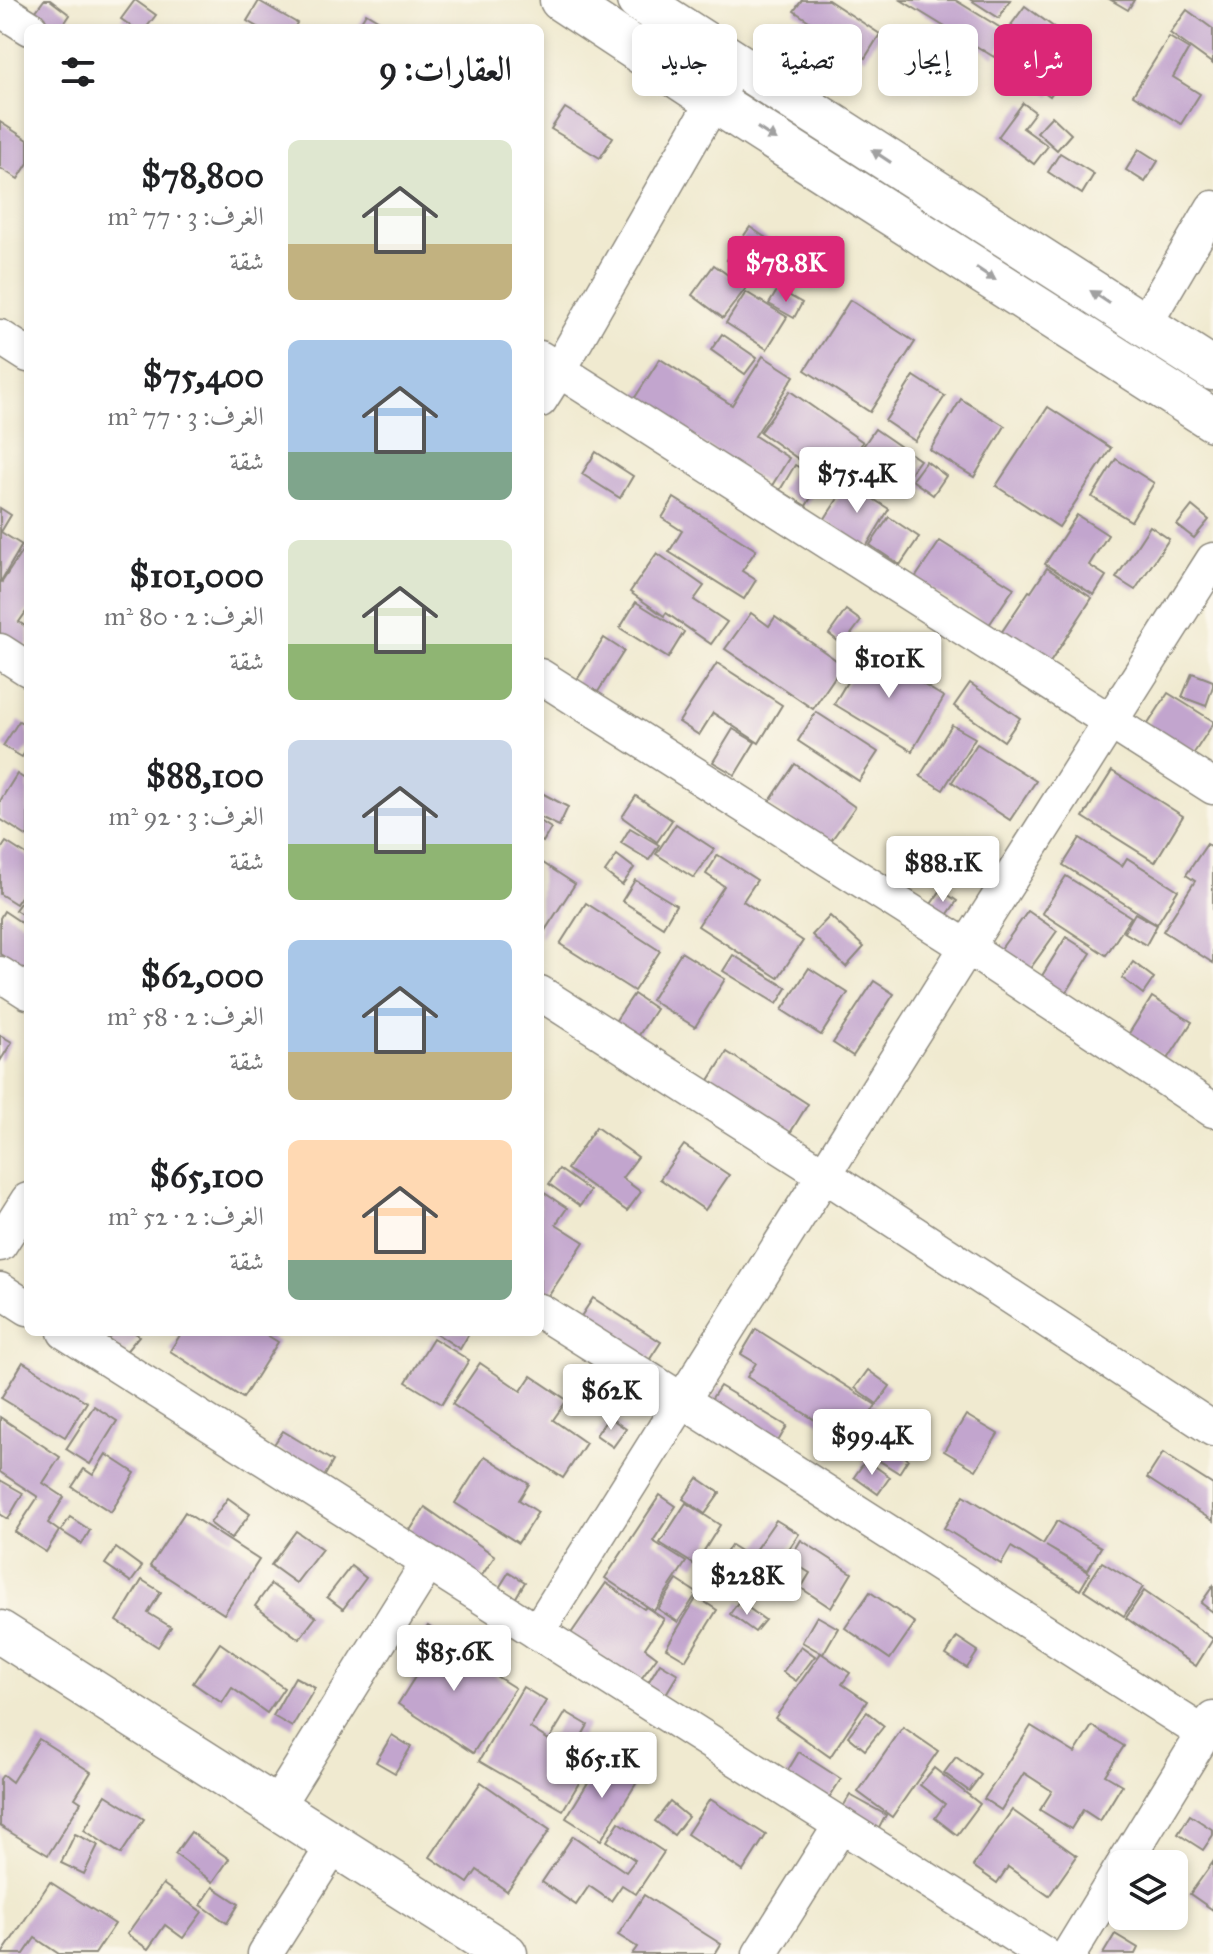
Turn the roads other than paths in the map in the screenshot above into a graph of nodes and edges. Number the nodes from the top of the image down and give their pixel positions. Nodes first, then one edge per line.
1 (561, 0) edge
2 (638, 0) edge
3 (0, 9) edge
4 (615, 14) edge
5 (24, 24) edge
6 (676, 24) edge
7 (737, 63) edge
8 (717, 96) edge
9 (714, 101) junction
10 (1213, 208) edge
11 (1144, 325) junction
12 (0, 337) edge
13 (24, 352) edge
14 (549, 364) edge
15 (1213, 369) edge
16 (544, 384) edge
17 (1213, 420) edge
18 (1213, 560) edge
19 (0, 651) edge
20 (24, 666) edge
21 (544, 679) edge
22 (1111, 722) junction
23 (1213, 787) edge
24 (967, 947) junction
25 (0, 974) edge
26 (24, 989) edge
27 (544, 996) edge
28 (1213, 1110) edge
29 (825, 1175) junction
30 (24, 1206) edge
31 (0, 1244) edge
32 (0, 1290) edge
33 (24, 1305) edge
34 (544, 1314) edge
35 (71, 1336) edge
36 (683, 1401) junction
37 (1213, 1429) edge
38 (428, 1563) junction
39 (0, 1632) edge
40 (537, 1632) junction
41 (1208, 1726) edge
42 (276, 1807) junction
43 (841, 1825) junction
44 (334, 1845) junction
45 (1133, 1850) edge
46 (1108, 1890) edge
47 (265, 1954) edge
48 (506, 1954) edge
49 (760, 1954) edge
50 (1044, 1954) edge
51 (1069, 1954) edge

1 - 4 street
2 - 6 street
3 - 5 street
4 - 9 street
11 -> 7 street
8 - 9 street
9 - 14 street
9 -> 17 street
10 - 11 street
11 - 15 street
12 - 13 street
14 - 16 street
14 - 22 street
18 - 22 street
19 - 20 street
21 - 24 street
22 - 23 street
22 - 24 street
24 - 28 street
24 - 29 street
25 - 26 street
27 - 29 street
29 - 36 street
29 - 37 street
30 - 31 street
32 - 33 street
34 - 36 street
35 - 38 street
36 - 40 street
36 - 41 street
38 - 40 street
38 - 42 street
39 - 42 street
40 - 43 street
41 - 45 street
42 - 44 street
43 - 49 street
43 - 50 street
44 - 47 street
44 - 48 street
46 - 51 street

